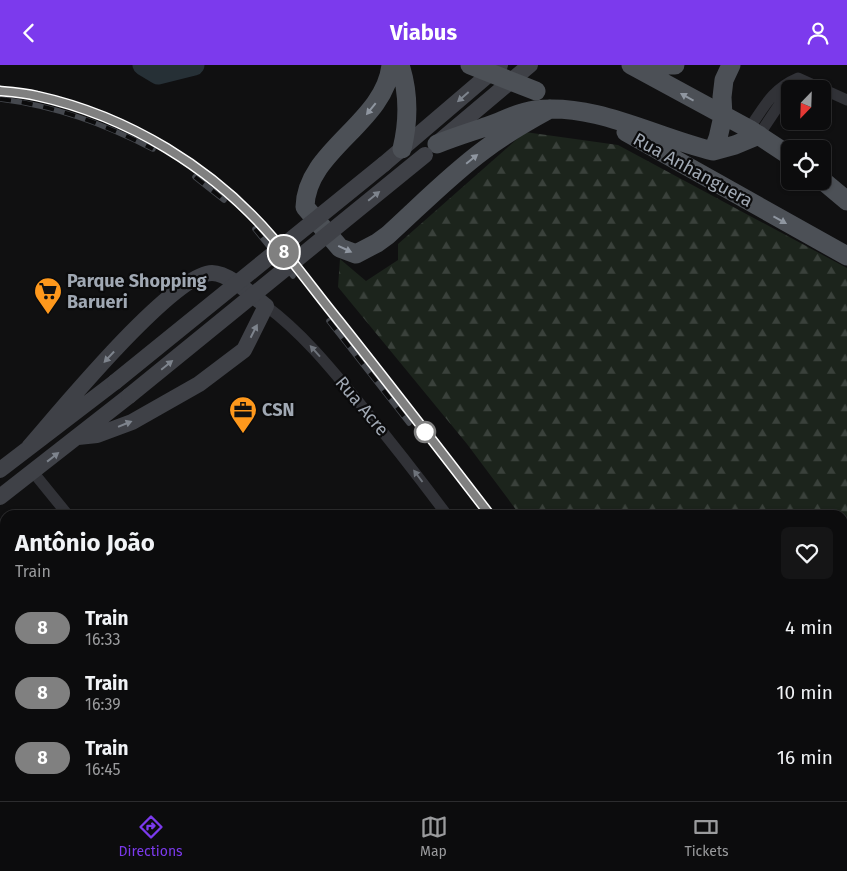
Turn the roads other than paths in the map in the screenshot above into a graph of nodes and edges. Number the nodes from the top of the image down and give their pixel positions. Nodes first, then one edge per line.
1 (391, 65) edge
2 (400, 65) edge
3 (470, 65) edge
4 (500, 65) edge
5 (530, 65) edge
6 (631, 65) edge
7 (675, 65) edge
8 (731, 65) edge
9 (781, 86) edge
10 (831, 92) edge
11 (847, 100) edge
12 (781, 101) edge
13 (550, 109) junction
14 (590, 113) junction
15 (723, 116) junction
16 (754, 132) junction
17 (402, 149) junction
18 (431, 149) junction
19 (781, 150) edge
20 (713, 151) junction
21 (831, 188) edge
22 (847, 201) edge
23 (847, 256) edge
24 (266, 306) junction
25 (78, 437) junction
26 (30, 447) junction
27 (0, 470) edge
28 (33, 472) junction
29 (0, 497) edge
30 (64, 510) edge
31 (443, 510) edge

1 -> 13 main road
2 - 17 main road
3 - 14 main road, Rua Anhanguera, bridge
4 -> 17 main road
5 - 18 main road
6 - 7 main road
15 -> 6 main road
8 - 15 main road
9 - 16 street
10 - 11 street
12 - 16 street
13 - 14 main road
13 - 18 main road
14 - 20 main road
14 -> 23 main road, Rua Anhanguera
15 - 16 main road
15 - 20 main road
16 - 19 main road
16 - 20 main road
17 - 26 main road, bridge
25 -> 18 main road, bridge
21 - 22 main road
25 -> 24 main road
24 -> 26 main road
31 -> 24 street, Rua Acre
28 -> 25 main road
26 - 27 main road
28 - 29 main road
28 - 30 street

